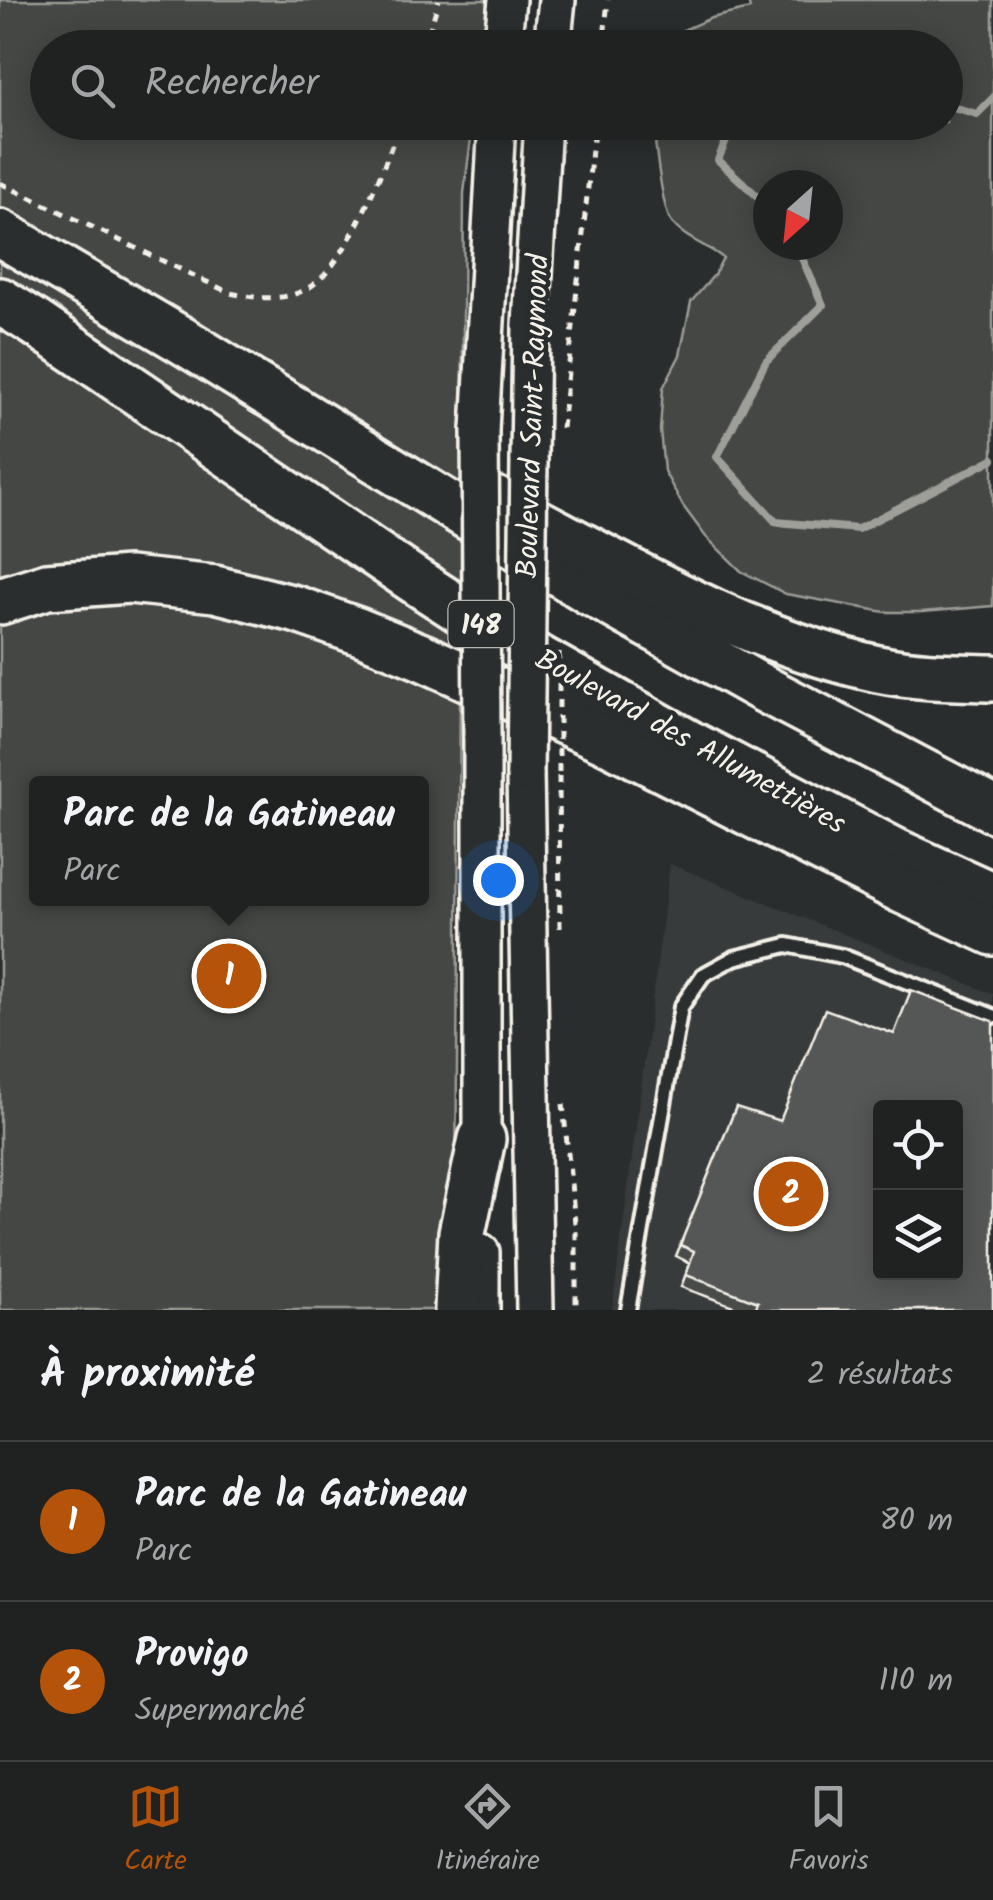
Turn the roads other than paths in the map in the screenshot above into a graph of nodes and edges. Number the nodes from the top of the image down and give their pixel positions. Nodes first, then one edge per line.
1 (507, 0) edge
2 (557, 0) edge
3 (504, 30) edge
4 (554, 30) edge
5 (495, 140) edge
6 (542, 140) edge
7 (0, 233) edge
8 (0, 301) edge
9 (180, 338) junction
10 (0, 601) edge
11 (993, 678) edge
12 (993, 810) edge
13 (993, 896) edge
14 (993, 932) edge
15 (993, 1016) edge
16 (482, 1139) junction
17 (458, 1310) edge
18 (481, 1310) edge
19 (538, 1310) edge
20 (628, 1310) edge

1 - 3 main road
2 - 4 main road
5 - 16 main road, Boulevard Saint-Raymond, bridge
6 - 19 main road, Boulevard Saint-Raymond, bridge
7 - 9 highway
8 - 13 highway, Boulevard des Allumettières / 148
9 - 11 highway
9 - 12 highway
10 - 14 highway
15 - 20 lane
16 - 17 highway
16 - 18 main road, Boulevard Saint-Raymond

